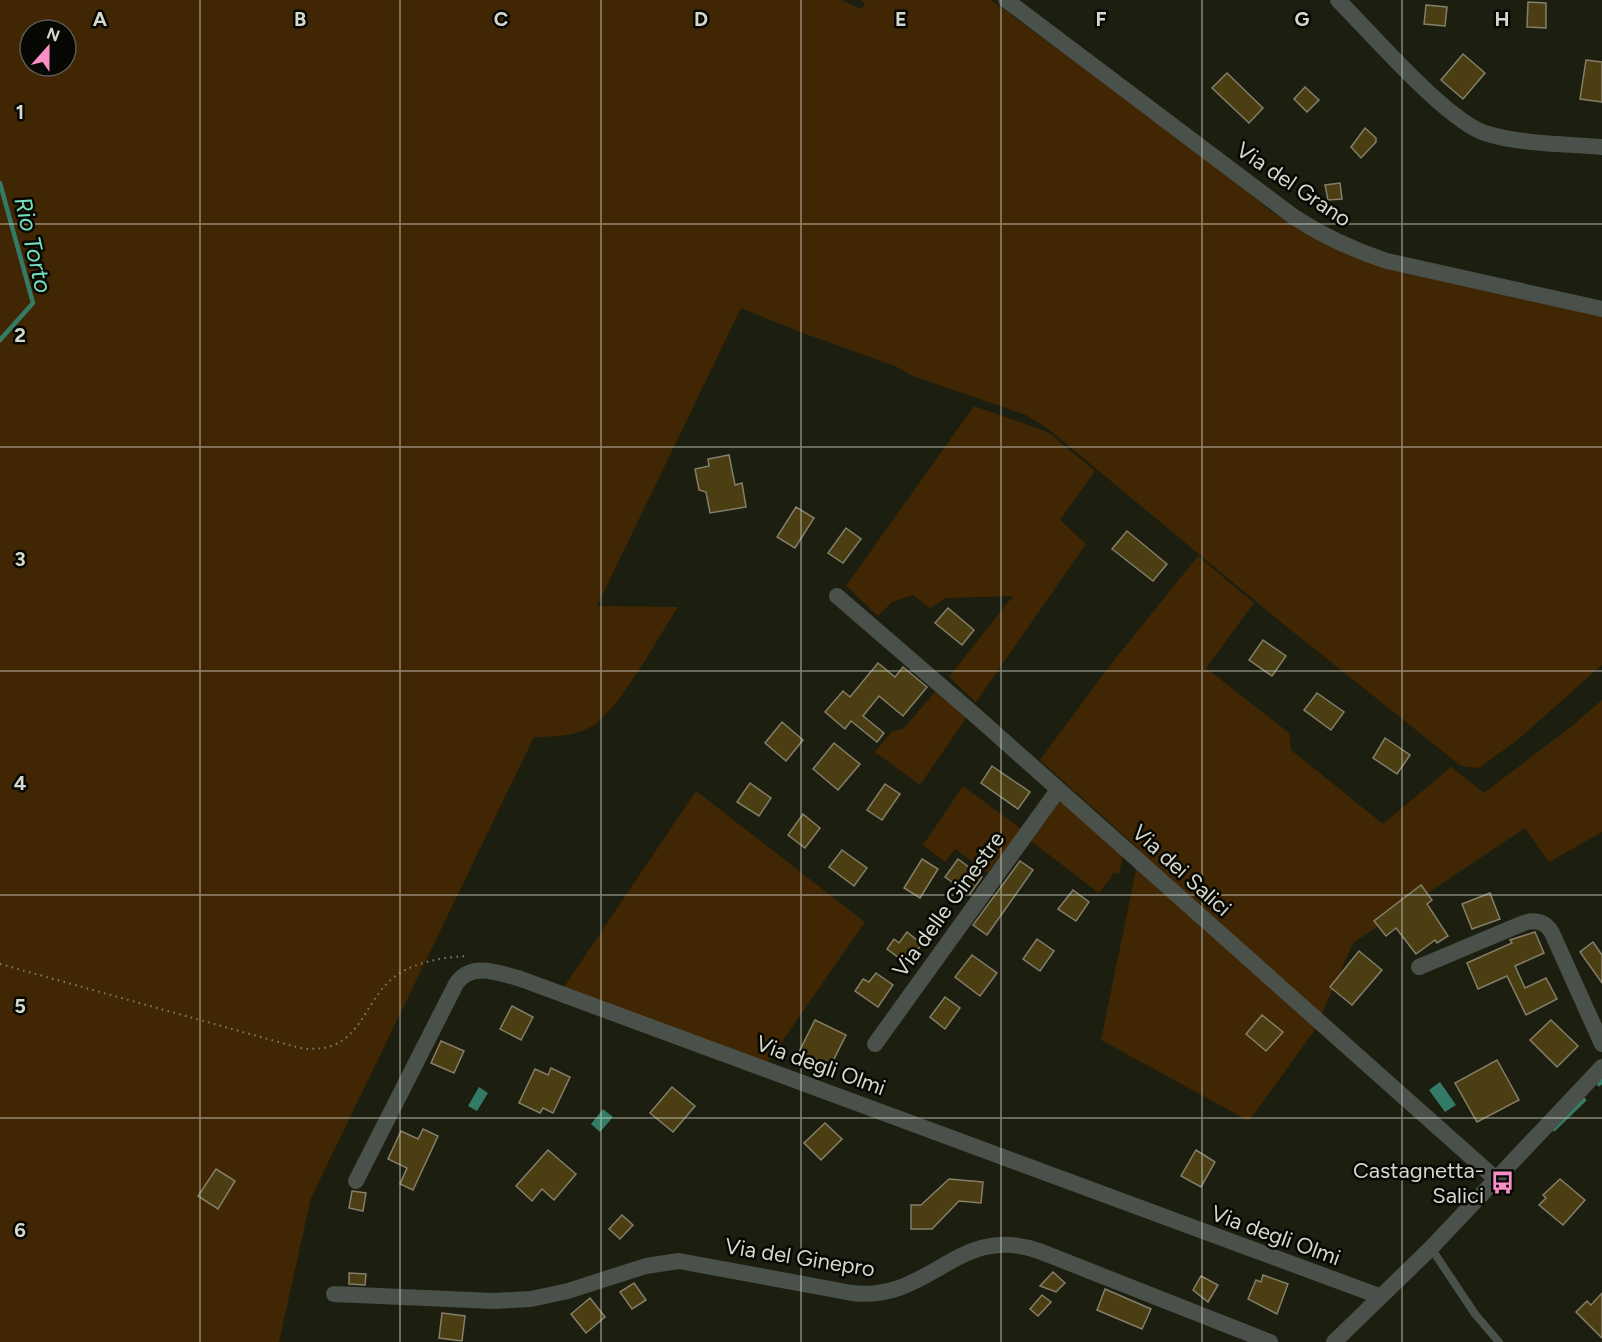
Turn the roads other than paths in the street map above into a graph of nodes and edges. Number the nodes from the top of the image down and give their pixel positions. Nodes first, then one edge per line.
1 (1006, 0) edge
2 (1338, 0) edge
3 (1602, 147) edge
4 (1602, 309) edge
5 (837, 596) dead end
6 (1058, 790) junction
7 (1419, 967) dead end
8 (875, 1044) dead end
9 (1602, 1044) edge
10 (1602, 1067) edge
11 (1496, 1179) junction
12 (356, 1181) dead end
13 (1431, 1248) junction
14 (334, 1294) dead end
15 (1378, 1296) junction
16 (1270, 1342) edge
17 (1334, 1342) edge
18 (1498, 1342) edge

1 - 4 street, Via del Grano
2 - 3 street
5 - 6 street, Via dei Salici
6 - 8 street, Via delle Ginestre
6 - 11 street, Via dei Salici
7 - 9 street
10 - 11 street
11 - 13 street
12 - 15 street, Via degli Olmi
13 - 15 street
13 - 18 lane
14 - 16 street, Via del Ginepro
15 - 17 street

